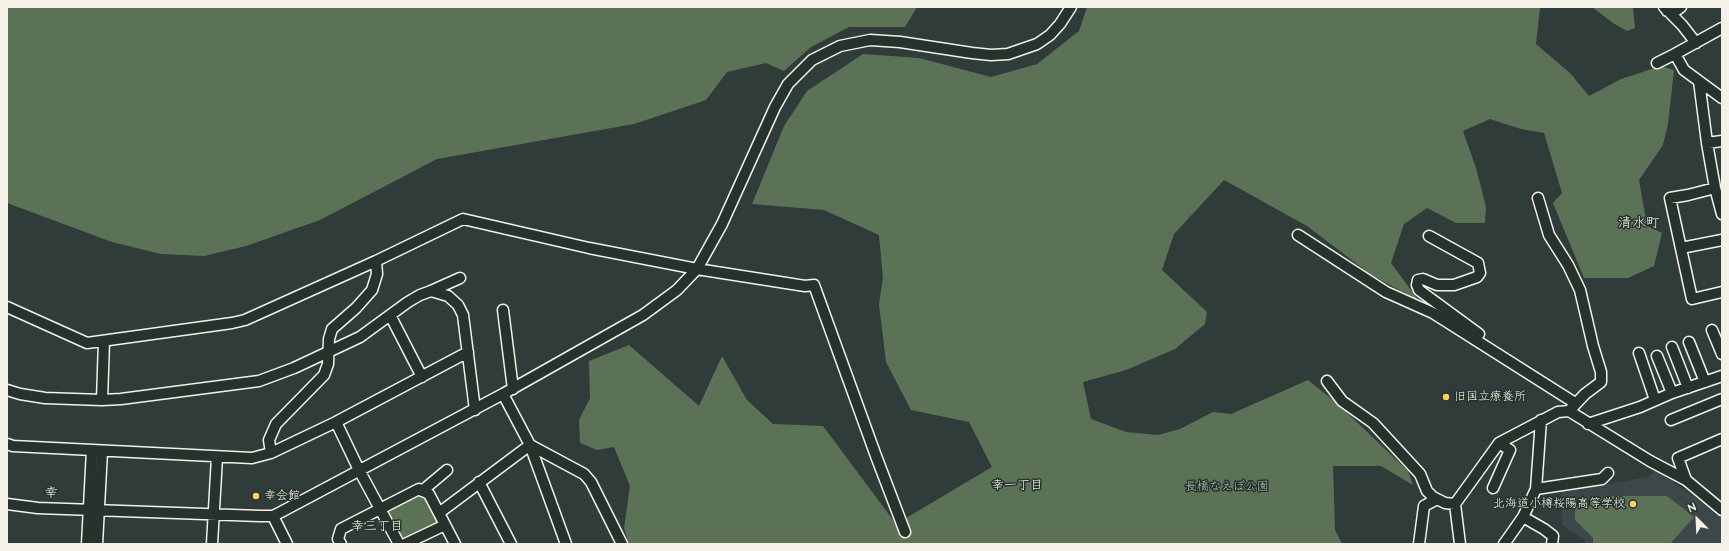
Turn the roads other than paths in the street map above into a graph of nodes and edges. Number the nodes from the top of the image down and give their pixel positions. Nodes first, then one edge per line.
1 (1071, 7) edge
2 (1680, 7) edge
3 (1666, 9) edge
4 (1722, 28) edge
5 (1696, 43) junction
6 (1675, 54) junction
7 (1657, 63) dead end
8 (1699, 81) junction
9 (1722, 98) edge
10 (1722, 141) edge
11 (1707, 143) junction
12 (1715, 188) junction
13 (1538, 198) dead end
14 (1722, 214) edge
15 (1298, 235) dead end
16 (1428, 236) dead end
17 (1722, 240) edge
18 (1681, 248) junction
19 (376, 261) junction
20 (697, 269) junction
21 (460, 278) dead end
22 (431, 291) junction
23 (1722, 292) edge
24 (7, 307) edge
25 (503, 310) dead end
26 (390, 315) junction
27 (1712, 330) dead end
28 (1478, 341) junction
29 (104, 342) junction
30 (1689, 342) dead end
31 (1672, 347) dead end
32 (328, 352) junction
33 (468, 352) junction
34 (1638, 353) dead end
35 (1722, 354) edge
36 (1657, 356) dead end
37 (1722, 376) edge
38 (422, 377) junction
39 (1327, 381) dead end
40 (1705, 382) junction
41 (513, 388) junction
42 (1688, 388) junction
43 (7, 390) edge
44 (1672, 393) junction
45 (503, 394) junction
46 (1722, 399) edge
47 (102, 400) junction
48 (1655, 400) junction
49 (1572, 407) junction
50 (475, 410) junction
51 (1541, 420) junction
52 (1671, 420) dead end
53 (336, 422) junction
54 (1588, 424) junction
55 (1722, 438) edge
56 (1499, 443) junction
57 (7, 444) edge
58 (530, 444) junction
59 (97, 450) junction
60 (271, 453) junction
61 (217, 457) junction
62 (359, 470) junction
63 (447, 470) dead end
64 (1608, 473) dead end
65 (1686, 480) junction
66 (479, 482) junction
67 (1493, 488) dead end
68 (1536, 489) junction
69 (422, 491) junction
70 (1437, 499) junction
71 (7, 504) edge
72 (1455, 504) junction
73 (93, 509) junction
74 (380, 509) junction
75 (1722, 510) edge
76 (439, 513) junction
77 (213, 514) junction
78 (273, 516) junction
79 (1523, 517) junction
80 (445, 525) junction
81 (905, 532) dead end
82 (1458, 541) edge
83 (87, 544) edge
84 (97, 544) edge
85 (212, 544) edge
86 (287, 544) edge
87 (341, 544) edge
88 (399, 544) edge
89 (405, 544) edge
90 (455, 544) edge
91 (511, 544) edge
92 (566, 544) edge
93 (622, 544) edge
94 (1419, 544) edge
95 (1504, 544) edge
96 (1552, 544) edge

1 - 20 street
2 - 3 street
3 - 5 street
4 - 5 street
5 - 6 street
6 - 7 street
6 - 8 street
8 - 9 street
8 - 11 street
10 - 11 street
11 - 12 street
12 - 14 street
12 - 18 street
13 - 49 street
15 - 28 street
16 - 28 street
17 - 18 street
18 - 23 street
19 - 20 street
19 - 29 street
19 - 32 street
20 - 41 street
20 - 81 street
21 - 22 street
22 - 26 street
22 - 33 street
24 - 29 street
25 - 41 street
26 - 32 street
26 - 38 street
27 - 35 street
28 - 49 street
29 - 47 street
30 - 40 street
31 - 42 street
32 - 47 street
32 - 60 street
33 - 38 street
33 - 50 street
34 - 48 street
36 - 44 street
37 - 40 street
38 - 53 street
39 - 70 street
40 - 42 street
41 - 45 street
42 - 44 street
43 - 47 street
44 - 48 street
45 - 50 street
45 - 58 street
46 - 52 street
48 - 54 street
49 - 51 street
49 - 54 street
50 - 62 street
51 - 56 street
51 - 68 street
53 - 60 street
53 - 62 street
54 - 65 street
55 - 65 street
56 - 67 street
56 - 72 street
57 - 59 street
58 - 66 street
58 - 92 street
58 - 93 street
59 - 61 street
59 - 73 street
60 - 61 street
61 - 77 street
62 - 74 street
62 - 78 street
63 - 69 street
64 - 68 street
65 - 75 street
66 - 76 street
66 - 91 street
68 - 79 street
69 - 74 street
69 - 76 street
70 - 72 street
70 - 94 street
71 - 73 street
72 - 82 street
73 - 77 street
73 - 83 street
73 - 84 street
74 - 87 street
74 - 88 street
76 - 80 street
77 - 78 street
77 - 85 street
78 - 86 street
79 - 95 street
79 - 96 street
80 - 89 street
80 - 90 street

